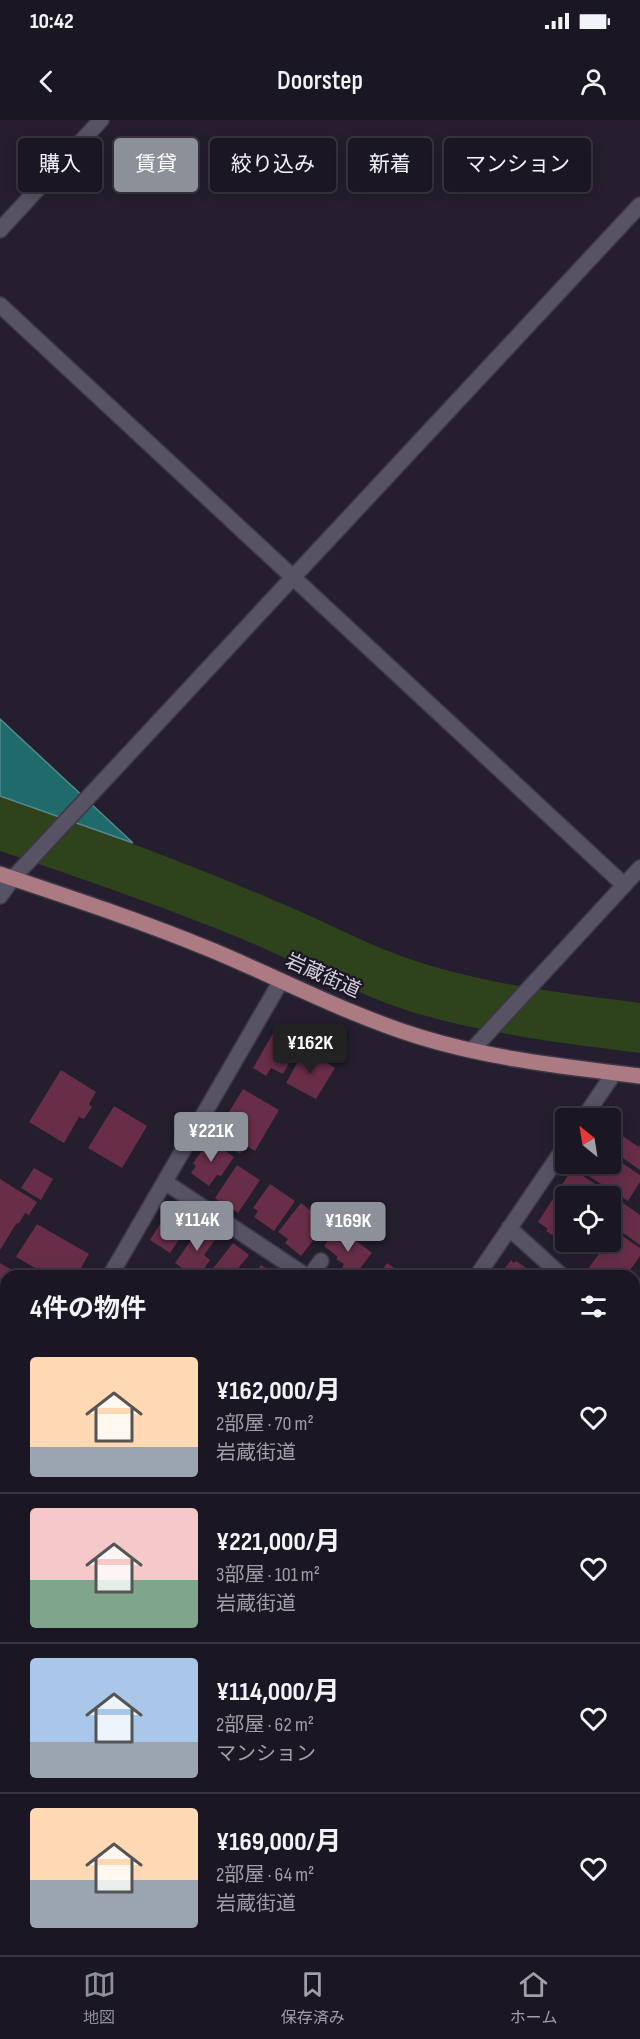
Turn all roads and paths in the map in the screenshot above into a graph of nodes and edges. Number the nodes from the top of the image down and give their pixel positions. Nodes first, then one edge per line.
1 (101, 120) edge
2 (640, 205) edge
3 (0, 230) edge
4 (0, 305) edge
5 (293, 578) junction
6 (640, 868) edge
7 (6, 876) edge
8 (624, 885) junction
9 (0, 896) edge
10 (282, 981) junction
11 (472, 1050) junction
12 (614, 1073) junction
13 (640, 1076) edge
14 (590, 1108) edge
15 (555, 1161) edge
16 (165, 1182) junction
17 (509, 1228) junction
18 (321, 1261) dead end
19 (114, 1270) edge
20 (297, 1270) edge
21 (314, 1270) edge
22 (481, 1270) edge
23 (555, 1270) edge

1 - 3 street
2 - 5 street
4 - 5 street
5 - 7 street
5 - 8 street
6 - 8 street
7 - 9 street
7 - 10 main road, 岩蔵街道
8 - 11 street
10 - 11 main road, 岩蔵街道
10 - 16 street
11 - 12 main road, 岩蔵街道
12 - 13 main road, 岩蔵街道
12 - 14 street
15 - 17 street
16 - 19 street
16 - 20 street
17 - 22 street
17 - 23 street
18 - 21 street

